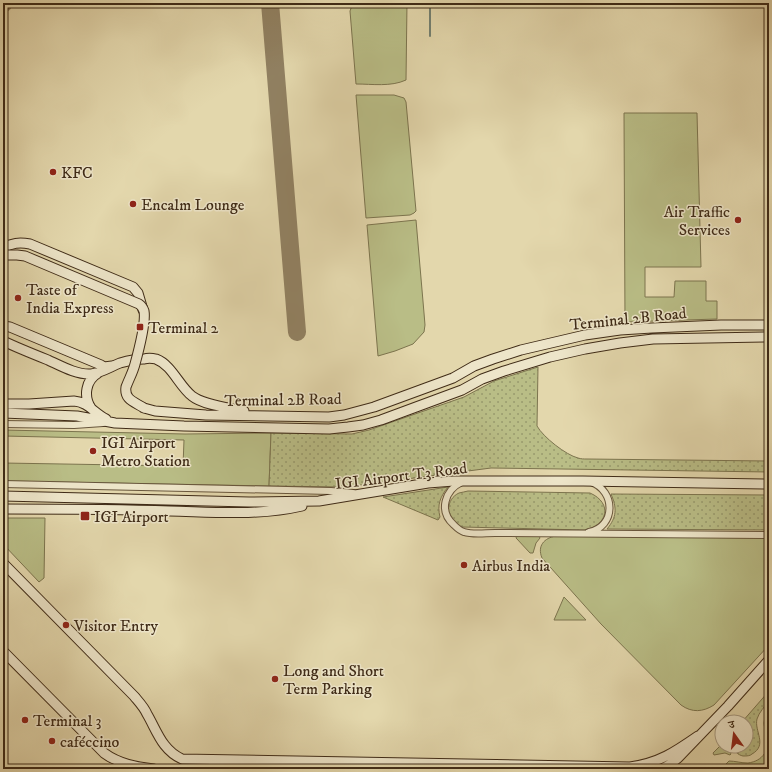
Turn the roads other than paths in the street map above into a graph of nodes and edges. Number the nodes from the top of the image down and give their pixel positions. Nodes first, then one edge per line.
1 (3, 248) edge
2 (3, 255) edge
3 (144, 310) junction
4 (769, 325) edge
5 (3, 326) edge
6 (769, 338) edge
7 (3, 341) edge
8 (493, 359) junction
9 (115, 365) junction
10 (504, 371) junction
11 (98, 373) junction
12 (3, 404) edge
13 (91, 408) junction
14 (3, 413) edge
15 (263, 416) junction
16 (115, 423) junction
17 (3, 424) edge
18 (472, 480) junction
19 (583, 481) junction
20 (3, 484) edge
21 (769, 484) edge
22 (361, 494) junction
23 (3, 496) edge
24 (319, 501) junction
25 (3, 509) edge
26 (583, 534) junction
27 (769, 535) edge
28 (3, 563) edge
29 (3, 651) edge
30 (769, 660) edge
31 (698, 736) junction
32 (154, 769) edge
33 (662, 769) edge

1 - 3 main road
2 - 3 main road, bridge
3 - 15 main road, Terminal 2B Road, bridge
4 - 8 main road, Terminal 2B Road
5 - 9 main road
6 - 10 main road, Terminal 2B Road
7 - 11 main road
8 - 10 main road
8 - 15 main road, Terminal 2B Road
9 - 11 main road
9 - 15 main road
10 - 16 main road, Terminal 2B Road
11 - 13 main road
12 - 13 main road
13 - 16 main road
14 - 16 main road, Terminal 2B Road
16 - 17 street
18 - 19 main road, IGI Airport T3 Road
18 - 22 main road, IGI Airport T3 Road
18 - 26 street
19 - 21 main road, IGI Airport T3 Road
19 - 26 street
20 - 22 street
22 - 24 main road, IGI Airport T3 Road
23 - 24 main road, IGI Airport T3 Road
24 - 25 main road
26 - 27 street
28 - 31 main road
29 - 32 main road
30 - 31 main road
31 - 33 main road

